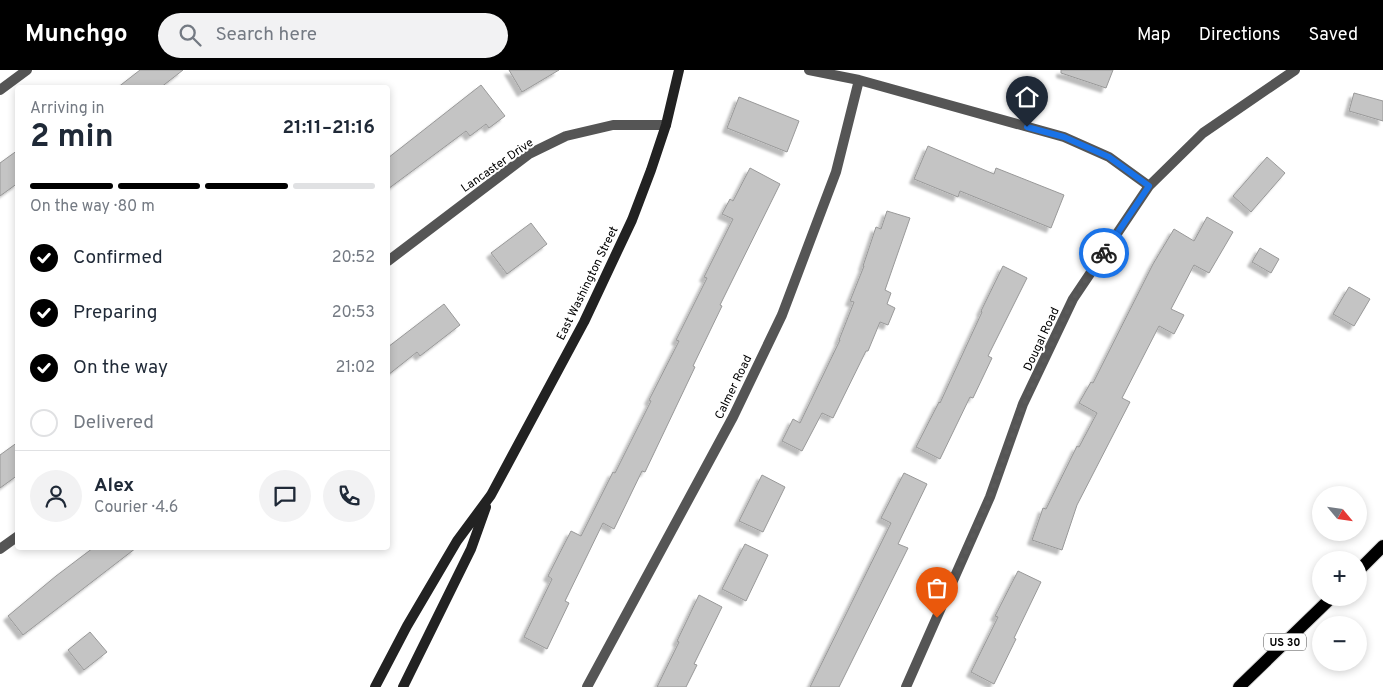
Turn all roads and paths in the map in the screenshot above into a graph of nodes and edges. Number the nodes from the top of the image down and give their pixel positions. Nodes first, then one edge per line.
1 (27, 70) edge
2 (679, 70) edge
3 (808, 70) edge
4 (1295, 70) edge
5 (859, 80) junction
6 (0, 90) edge
7 (666, 125) junction
8 (1149, 186) junction
9 (390, 259) edge
10 (491, 495) junction
11 (15, 538) edge
12 (1383, 546) edge
13 (0, 549) edge
14 (1367, 562) edge
15 (1323, 606) edge
16 (375, 687) edge
17 (403, 687) edge
18 (587, 687) edge
19 (906, 687) edge
20 (1239, 687) edge

1 - 6 street
2 - 7 street, East Washington Street
3 - 5 street
4 - 8 street, Dougal Road
5 - 8 street
5 - 18 street, Calmer Road
7 - 9 street, Lancaster Drive
7 - 10 street, East Washington Street
8 - 19 street, Dougal Road
10 - 16 street, East Washington Street
10 - 17 street, East Washington Street
11 - 13 street
12 - 14 main road
15 - 20 main road, US 30

